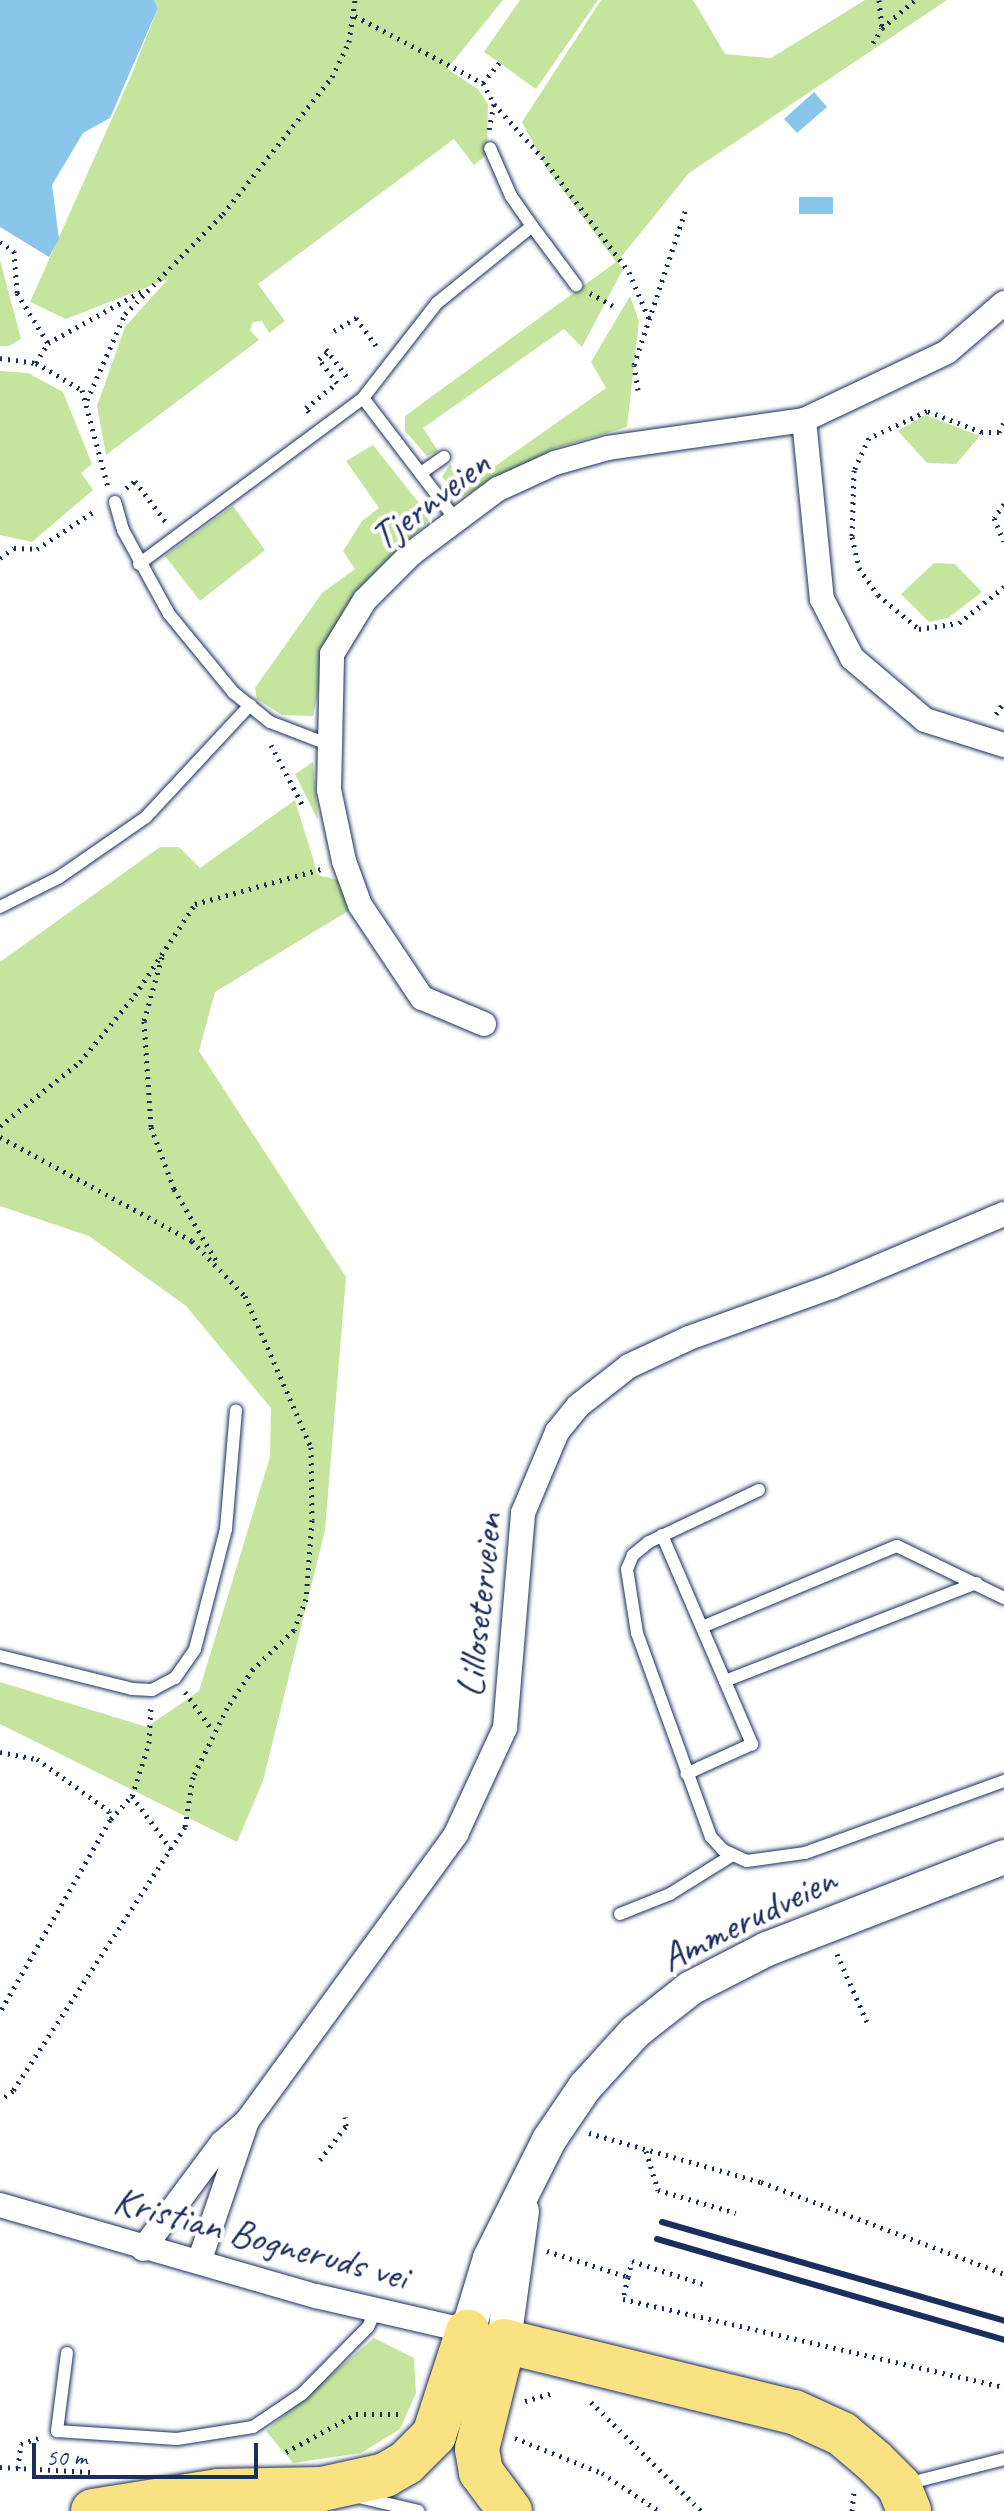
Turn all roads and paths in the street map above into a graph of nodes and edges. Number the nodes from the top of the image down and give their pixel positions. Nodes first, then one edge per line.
1 (355, 0) edge
2 (879, 0) edge
3 (915, 0) edge
4 (355, 16) junction
5 (882, 28) junction
6 (873, 43) dead end
7 (499, 63) dead end
8 (483, 83) junction
9 (494, 104) junction
10 (490, 148) joint
11 (686, 209) dead end
12 (532, 226) junction
13 (0, 242) edge
14 (576, 285) dead end
15 (147, 288) junction
16 (1004, 303) edge
17 (649, 319) junction
18 (334, 331) dead end
19 (48, 343) junction
20 (0, 358) edge
21 (36, 363) junction
22 (390, 364) junction
23 (638, 390) dead end
24 (363, 398) junction
25 (87, 400) junction
26 (310, 404) dead end
27 (804, 420) junction
28 (1004, 422) edge
29 (1002, 435) edge
30 (444, 457) dead end
31 (421, 473) junction
32 (135, 481) dead end
33 (114, 501) junction
34 (1004, 504) edge
35 (160, 514) dead end
36 (456, 520) junction
37 (1004, 541) edge
38 (0, 558) edge
39 (139, 564) junction
40 (1004, 587) edge
41 (250, 705) junction
42 (330, 745) junction
43 (1004, 745) edge
44 (307, 812) dead end
45 (344, 861) junction
46 (0, 907) edge
47 (164, 952) junction
48 (484, 1024) dead end
49 (0, 1126) edge
50 (1004, 1214) edge
51 (223, 1273) dead end
52 (236, 1410) dead end
53 (759, 1490) dead end
54 (662, 1535) junction
55 (977, 1583) junction
56 (1004, 1598) edge
57 (702, 1627) junction
58 (0, 1656) edge
59 (175, 1678) junction
60 (725, 1681) junction
61 (152, 1690) junction
62 (213, 1731) dead end
63 (0, 1752) edge
64 (686, 1774) junction
65 (1004, 1781) edge
66 (132, 1796) junction
67 (110, 1820) junction
68 (171, 1849) dead end
69 (731, 1856) junction
70 (1004, 1857) edge
71 (620, 1914) dead end
72 (835, 1949) dead end
73 (0, 2012) edge
74 (867, 2022) dead end
75 (345, 2117) dead end
76 (247, 2121) junction
77 (588, 2133) dead end
78 (646, 2151) junction
79 (320, 2160) dead end
80 (0, 2205) edge
81 (736, 2213) dead end
82 (143, 2249) junction
83 (542, 2249) dead end
84 (199, 2262) junction
85 (1004, 2274) edge
86 (628, 2277) junction
87 (703, 2284) dead end
88 (377, 2308) junction
89 (486, 2336) junction
90 (67, 2353) dead end
91 (1004, 2387) edge
92 (558, 2394) dead end
93 (602, 2401) dead end
94 (519, 2404) dead end
95 (57, 2431) junction
96 (510, 2436) dead end
97 (1004, 2459) edge
98 (18, 2468) dead end
99 (322, 2489) junction
100 (904, 2499) edge
101 (93, 2511) edge
102 (418, 2511) edge
103 (510, 2511) edge
104 (659, 2511) edge
105 (701, 2511) edge

1 - 4 path
2 - 5 path
3 - 5 path
4 - 8 path
4 - 15 path
5 - 6 path
7 - 8 path
8 - 9 path
9 - 10 path
9 - 17 path
10 - 12 lane
11 - 17 path
12 - 14 lane
12 - 22 lane
13 - 19 path
15 - 19 path
15 - 25 path
16 - 27 street, Tjernveien
17 - 23 path
18 - 22 path
19 - 21 path
20 - 21 path
21 - 25 path
22 - 24 lane
24 - 26 path
24 - 31 lane
24 - 39 lane
25 - 33 path
27 - 36 street, Tjernveien
27 - 43 street
28 - 29 path
29 - 40 path
30 - 31 lane
31 - 36 lane
32 - 35 path
33 - 38 path
33 - 39 lane
34 - 37 path
36 - 42 street, Tjernveien
39 - 41 lane
41 - 42 lane
41 - 44 path
41 - 46 lane
42 - 45 street, Tjernveien
45 - 47 path
45 - 48 street, Tjernveien
47 - 49 path
47 - 51 path
50 - 76 street, Lilloseterveien
52 - 59 lane
53 - 54 lane
54 - 57 lane
54 - 64 lane
55 - 56 lane
55 - 57 lane
55 - 60 lane
57 - 60 lane
58 - 61 lane
59 - 61 lane
59 - 62 path
60 - 64 lane
61 - 66 path
63 - 67 path
64 - 69 lane
65 - 69 lane
66 - 67 path
66 - 68 path
67 - 73 path
69 - 71 lane
70 - 89 street, Ammerudveien
72 - 74 path
75 - 79 path
76 - 82 street, Lilloseterveien
76 - 84 street, Lilloseterveien
77 - 78 path
78 - 81 path
78 - 85 path
80 - 82 street, Kristian Bogneruds vei
82 - 84 street, Kristian Bogneruds vei
83 - 86 path
84 - 88 street, Kristian Bogneruds vei
86 - 87 path
86 - 91 path
88 - 89 street, Kristian Bogneruds vei
88 - 95 lane
89 - 99 highway
89 - 100 highway
89 - 103 highway
90 - 95 lane
92 - 94 path
93 - 105 path
95 - 98 path
96 - 104 path
97 - 100 lane
99 - 101 highway
99 - 102 lane

